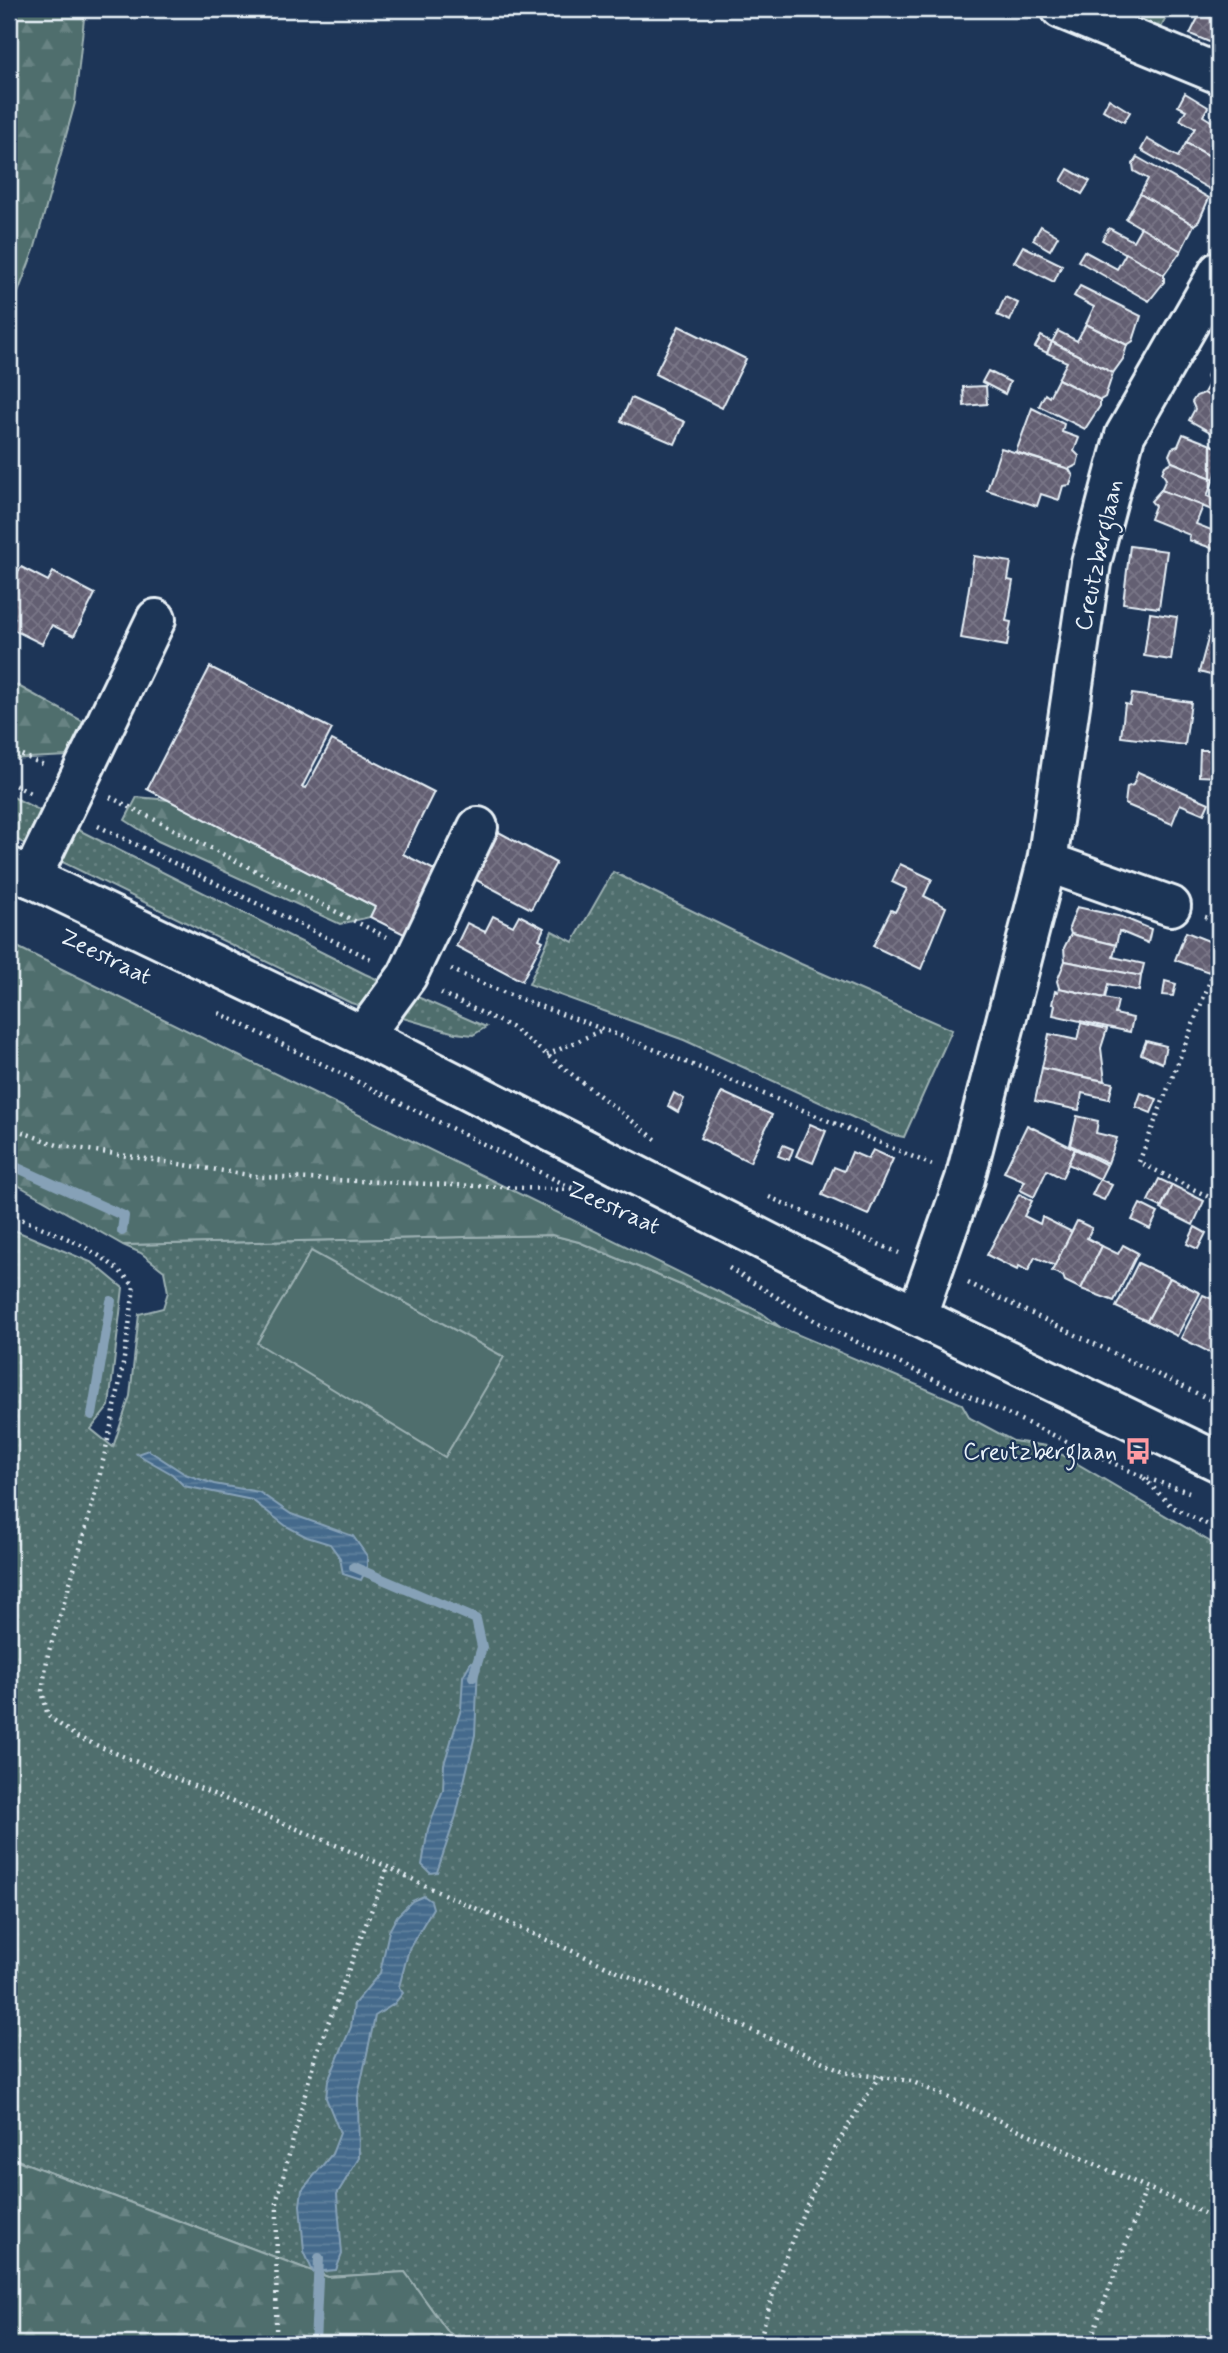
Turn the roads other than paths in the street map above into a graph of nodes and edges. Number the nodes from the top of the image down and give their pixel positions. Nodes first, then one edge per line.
1 (1061, 9) edge
2 (1219, 74) edge
3 (1219, 271) edge
4 (156, 619) dead end
5 (478, 827) dead end
6 (1046, 862) junction
7 (20, 872) edge
8 (1171, 906) dead end
9 (363, 1036) junction
10 (917, 1315) junction
11 (1219, 1462) edge

1 - 2 street
3 - 6 street, Creutzberglaan
4 - 7 street
5 - 9 street
6 - 8 street
6 - 10 street, Creutzberglaan
7 - 9 street, Zeestraat
9 - 10 street, Zeestraat
10 - 11 street, Zeestraat

